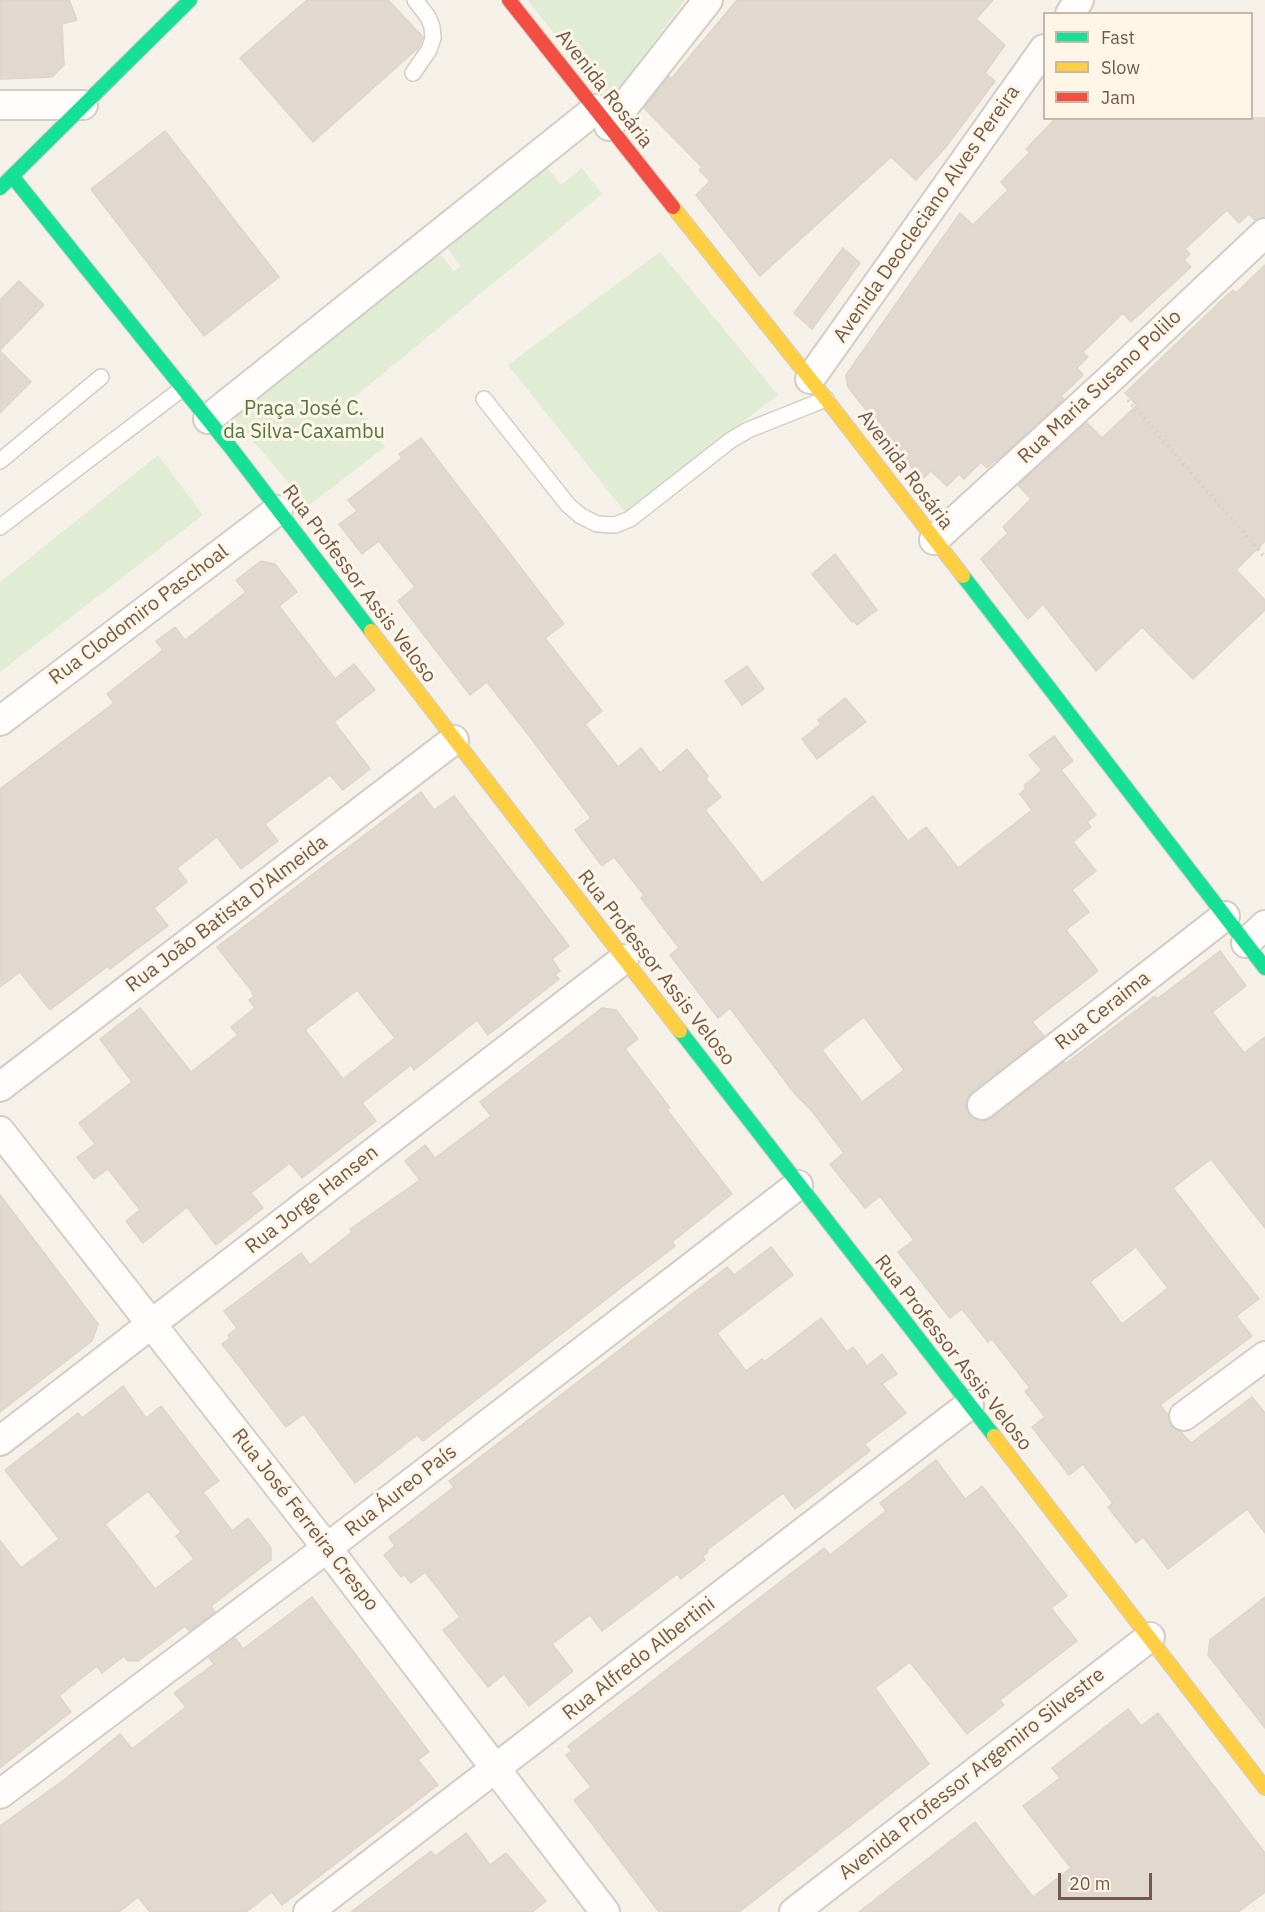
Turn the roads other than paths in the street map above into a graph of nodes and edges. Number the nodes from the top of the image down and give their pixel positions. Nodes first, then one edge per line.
1 (190, 0) edge
2 (415, 0) edge
3 (509, 0) edge
4 (708, 0) edge
5 (1043, 51) edge
6 (413, 73) dead end
7 (0, 105) edge
8 (83, 105) junction
9 (602, 118) junction
10 (12, 176) junction
11 (0, 188) edge
12 (1265, 233) edge
13 (101, 377) dead end
14 (183, 388) junction
15 (818, 389) junction
16 (484, 399) dead end
17 (208, 419) junction
18 (0, 461) edge
19 (278, 510) junction
20 (0, 527) edge
21 (934, 540) junction
22 (0, 721) edge
23 (454, 740) junction
24 (1225, 916) junction
25 (1255, 934) edge
26 (624, 959) junction
27 (1265, 968) edge
28 (0, 1087) edge
29 (982, 1105) dead end
30 (0, 1131) edge
31 (798, 1185) junction
32 (153, 1324) junction
33 (1265, 1356) edge
34 (969, 1405) junction
35 (1184, 1416) dead end
36 (0, 1441) edge
37 (327, 1548) junction
38 (1150, 1637) junction
39 (496, 1768) junction
40 (1265, 1788) edge
41 (0, 1794) edge
42 (308, 1912) edge
43 (605, 1912) edge
44 (794, 1912) edge

1 - 8 street
2 - 6 lane
3 - 9 street, Avenida Rosária
4 - 9 street
5 - 15 street, Avenida Deocleciano Alves Pereira
7 - 8 street
8 - 10 street
9 - 15 street, Avenida Rosária
9 - 17 street
10 - 11 street
10 - 14 street, Rua Professor Assis Veloso
12 - 21 street, Rua Maria Susano Polilo
13 - 18 lane
14 - 17 street, Rua Professor Assis Veloso
14 - 20 lane
15 - 16 lane
15 - 21 street, Avenida Rosária
17 - 19 street, Rua Professor Assis Veloso
19 - 22 street, Rua Clodomiro Paschoal
19 - 23 street, Rua Professor Assis Veloso
21 - 24 street, Avenida Rosária
23 - 26 street, Rua Professor Assis Veloso
23 - 28 street, Rua João Batista D'Almeida
24 - 25 street, Avenida Rosária
24 - 29 street, Rua Ceraima
25 - 27 street, Avenida Rosária
26 - 31 street, Rua Professor Assis Veloso
26 - 32 street, Rua Jorge Hansen
30 - 32 street, Rua José Ferreira Crespo
31 - 34 street, Rua Professor Assis Veloso
31 - 37 street, Rua Áureo País
32 - 36 street, Rua Jorge Hansen
32 - 37 street, Rua José Ferreira Crespo
33 - 35 street
34 - 38 street, Rua Professor Assis Veloso
34 - 39 street, Rua Alfredo Albertini
37 - 39 street, Rua José Ferreira Crespo
37 - 41 street, Rua Áureo País
38 - 40 street, Rua Professor Assis Veloso
38 - 44 street, Avenida Professor Argemiro Silvestre
39 - 42 street, Rua Alfredo Albertini
39 - 43 street, Rua José Ferreira Crespo

